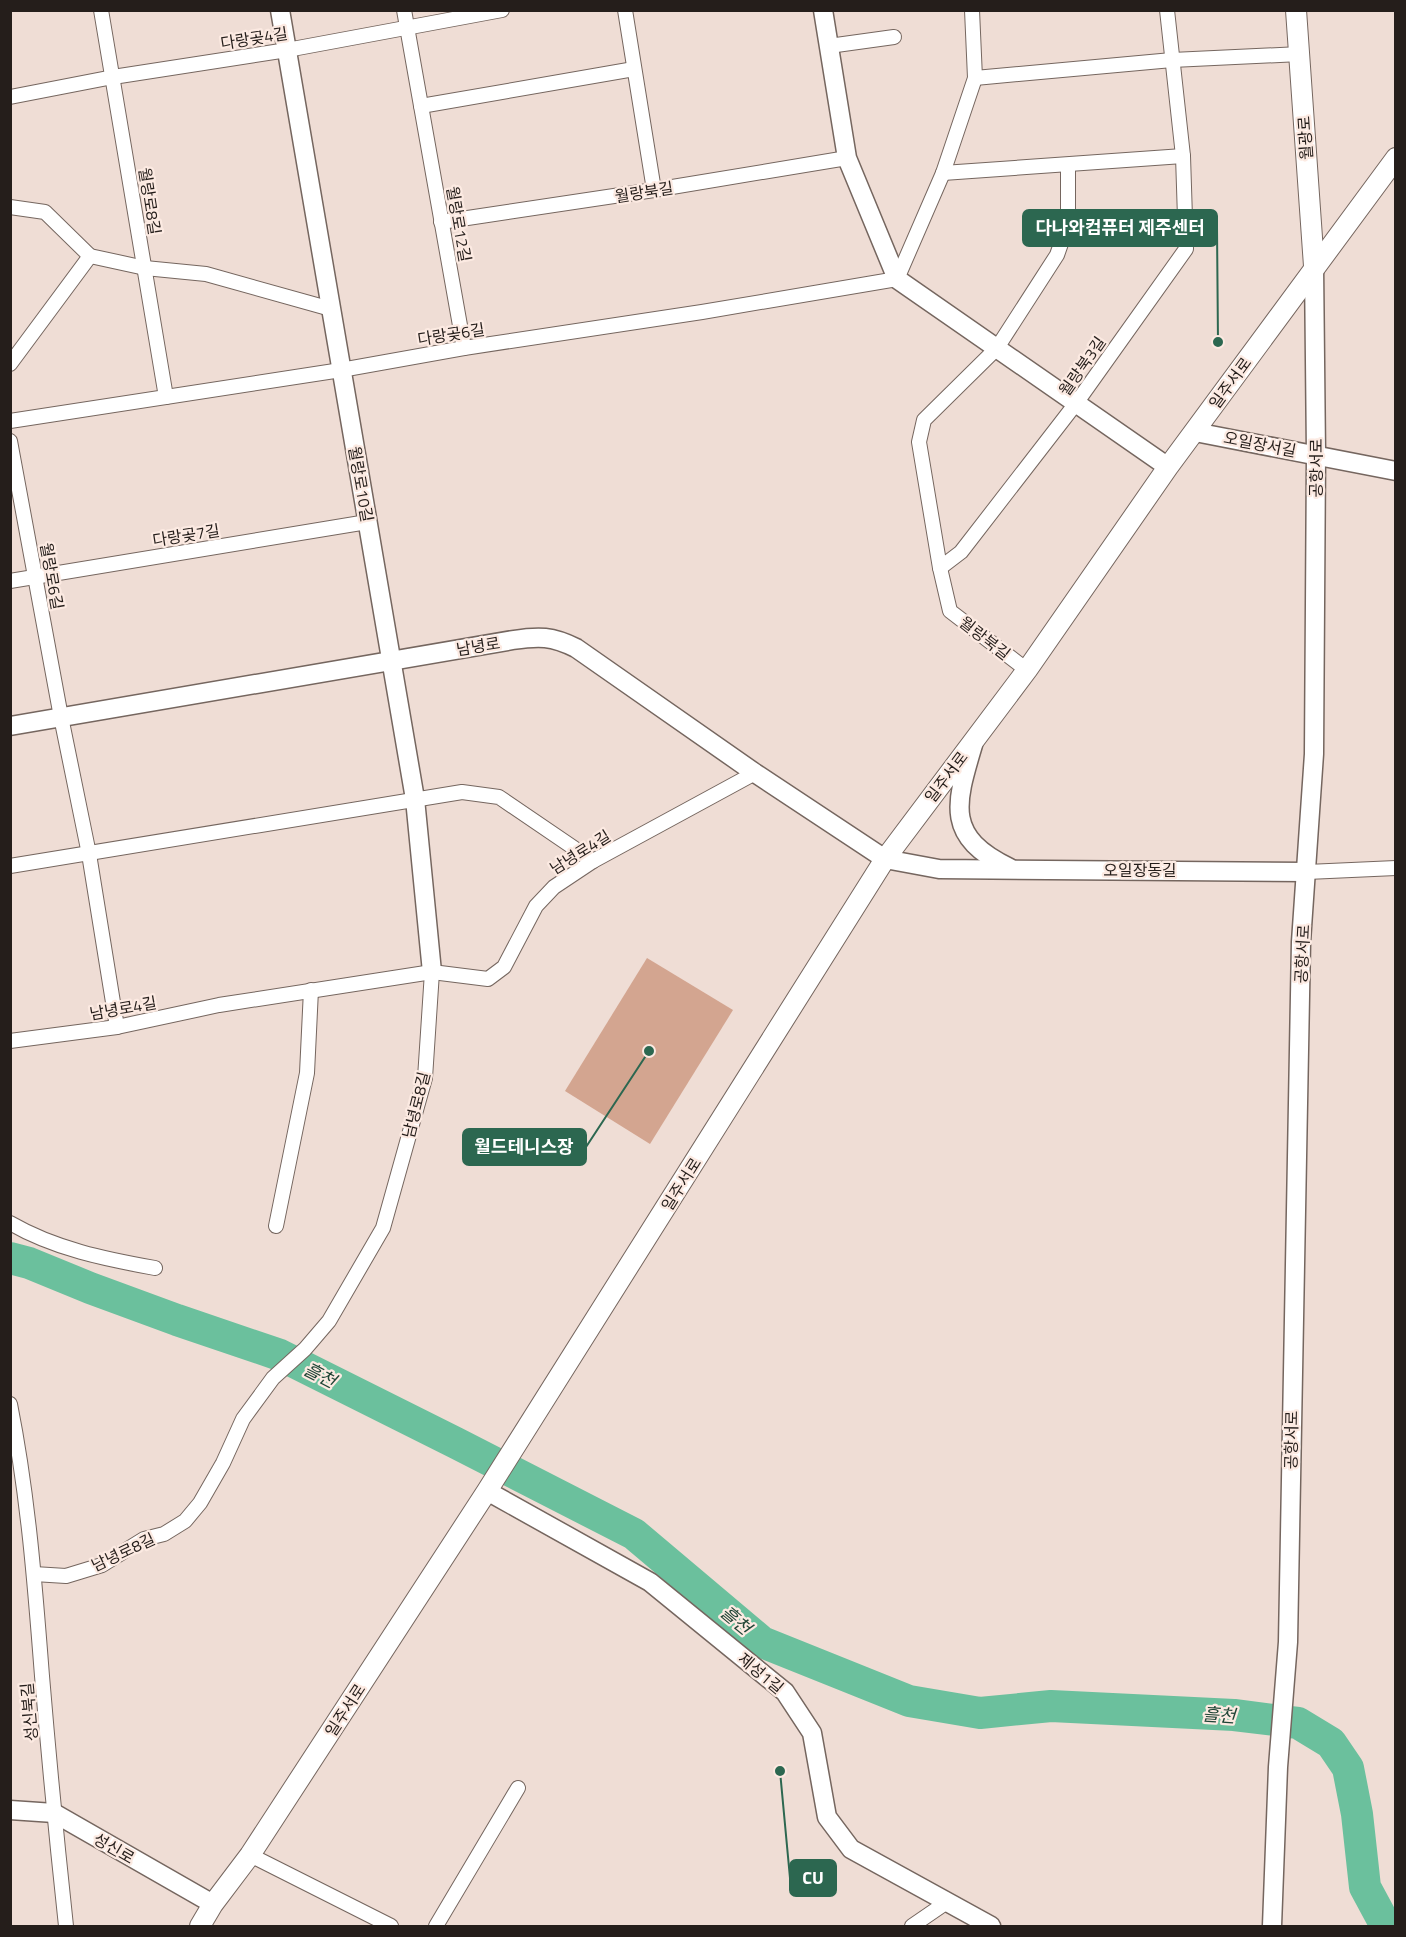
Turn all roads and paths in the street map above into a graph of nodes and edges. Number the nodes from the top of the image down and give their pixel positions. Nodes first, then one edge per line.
1 (101, 10) edge
2 (280, 10) edge
3 (404, 10) edge
4 (502, 10) edge
5 (624, 10) edge
6 (823, 10) edge
7 (972, 10) edge
8 (1167, 10) edge
9 (1296, 10) edge
10 (407, 27) junction
11 (894, 37) dead end
12 (829, 46) junction
13 (286, 50) junction
14 (1300, 54) junction
15 (1172, 60) junction
16 (634, 69) junction
17 (113, 77) junction
18 (975, 78) junction
19 (10, 97) edge
20 (421, 106) junction
21 (1183, 156) junction
22 (847, 158) junction
23 (1395, 158) edge
24 (1068, 165) junction
25 (943, 172) junction
26 (654, 190) junction
27 (10, 207) edge
28 (441, 222) junction
29 (90, 256) junction
30 (1314, 266) junction
31 (145, 268) junction
32 (897, 279) junction
33 (331, 309) junction
34 (464, 348) junction
35 (997, 348) junction
36 (10, 364) edge
37 (341, 370) junction
38 (166, 397) junction
39 (1077, 402) junction
40 (10, 421) edge
41 (1195, 432) junction
42 (10, 441) edge
43 (1316, 455) junction
44 (1168, 467) junction
45 (1395, 471) edge
46 (367, 522) junction
47 (940, 568) junction
48 (35, 577) junction
49 (10, 581) edge
50 (391, 660) junction
51 (1027, 670) junction
52 (61, 717) junction
53 (10, 726) edge
54 (975, 738) junction
55 (755, 773) junction
56 (414, 799) junction
57 (89, 854) junction
58 (885, 859) junction
59 (593, 861) junction
60 (10, 866) edge
61 (1395, 868) edge
62 (1012, 869) junction
63 (1307, 872) junction
64 (432, 972) junction
65 (311, 990) junction
66 (117, 1027) junction
67 (10, 1041) edge
68 (10, 1223) edge
69 (276, 1226) dead end
70 (155, 1268) dead end
71 (10, 1404) edge
72 (16, 1458) edge
73 (487, 1491) junction
74 (34, 1574) junction
75 (518, 1788) dead end
76 (10, 1810) edge
77 (54, 1813) junction
78 (250, 1855) junction
79 (947, 1902) junction
80 (213, 1904) junction
81 (66, 1926) edge
82 (200, 1926) edge
83 (391, 1926) edge
84 (436, 1926) edge
85 (912, 1926) edge
86 (991, 1926) edge
87 (1272, 1926) edge

1 - 17 street, 월랑로8길
2 - 13 street, 월랑로10길
3 - 10 street, 월랑로12길
4 - 10 street, 다랑곶4길
5 - 16 street
6 - 12 street
7 - 18 street
8 - 15 street, 월랑북3길
9 - 14 main road, 월광로
10 - 13 street, 다랑곶4길
10 - 20 street, 월랑로12길
11 - 12 street
12 - 22 street
13 - 17 street, 다랑곶4길
13 - 33 street, 월랑로10길
14 - 15 street
14 - 30 main road, 월광로
15 - 18 street
15 - 21 street, 월랑북3길
16 - 20 street
16 - 26 street
17 - 19 street, 다랑곶4길
17 - 31 street, 월랑로8길
18 - 25 street
20 - 28 street, 월랑로12길
21 - 24 street
21 - 39 street, 월랑북3길
22 - 26 street, 월랑북길
22 - 32 street
23 - 30 main road, 일주서로
24 - 25 street
24 - 35 street, 월랑북길
25 - 32 street
26 - 28 street, 월랑북길
27 - 29 street
28 - 34 street, 월랑로12길
29 - 31 street
29 - 36 street
30 - 41 main road, 일주서로
30 - 43 street, 공항서로
31 - 33 street
31 - 38 street, 월랑로8길
32 - 34 street, 다랑곶6길
32 - 35 street
33 - 37 street, 월랑로10길
34 - 37 street, 다랑곶6길
35 - 39 street
35 - 47 street, 월랑북길
37 - 38 street, 다랑곶6길
37 - 46 street, 월랑로10길
38 - 40 street, 다랑곶6길
39 - 44 street
39 - 47 street, 월랑북3길
41 - 43 street, 오일장서길
41 - 44 main road, 일주서로
42 - 48 street, 월랑로6길
43 - 45 street, 오일장서길
43 - 63 street, 공항서로
44 - 51 main road, 일주서로
46 - 48 street, 다랑곶7길
46 - 50 street, 월랑로10길
47 - 51 street, 월랑북길
48 - 49 street, 다랑곶7길
48 - 52 street, 월랑로6길
50 - 52 street, 남녕로
50 - 55 street, 남녕로
50 - 56 street, 남녕로8길
51 - 54 main road, 일주서로
52 - 53 street, 남녕로
52 - 57 street, 월랑로6길
54 - 58 main road, 일주서로
54 - 62 street
55 - 58 street, 남녕로
55 - 59 street, 남녕로4길
56 - 57 street
56 - 59 street
56 - 64 street, 남녕로8길
57 - 60 street
57 - 66 street, 월랑로6길
58 - 62 street, 오일장동길
58 - 73 main road, 일주서로
59 - 64 street, 남녕로4길
61 - 63 street, 오일장동길
62 - 63 street, 오일장동길
63 - 87 street, 공항서로
64 - 65 street, 남녕로4길
64 - 74 street, 남녕로8길
65 - 66 street, 남녕로4길
65 - 69 street
66 - 67 street, 남녕로4길
68 - 70 street
71 - 72 street, 성신북길
72 - 74 street, 성신북길
73 - 78 main road, 일주서로
73 - 79 street, 제성1길
74 - 77 street, 성신북길
75 - 84 street
76 - 77 street, 성신로
77 - 80 street, 성신로
77 - 81 street, 성신북길
78 - 80 main road, 일주서로
78 - 83 street
79 - 85 street
79 - 86 street, 제성1길
80 - 82 main road, 일주서로

